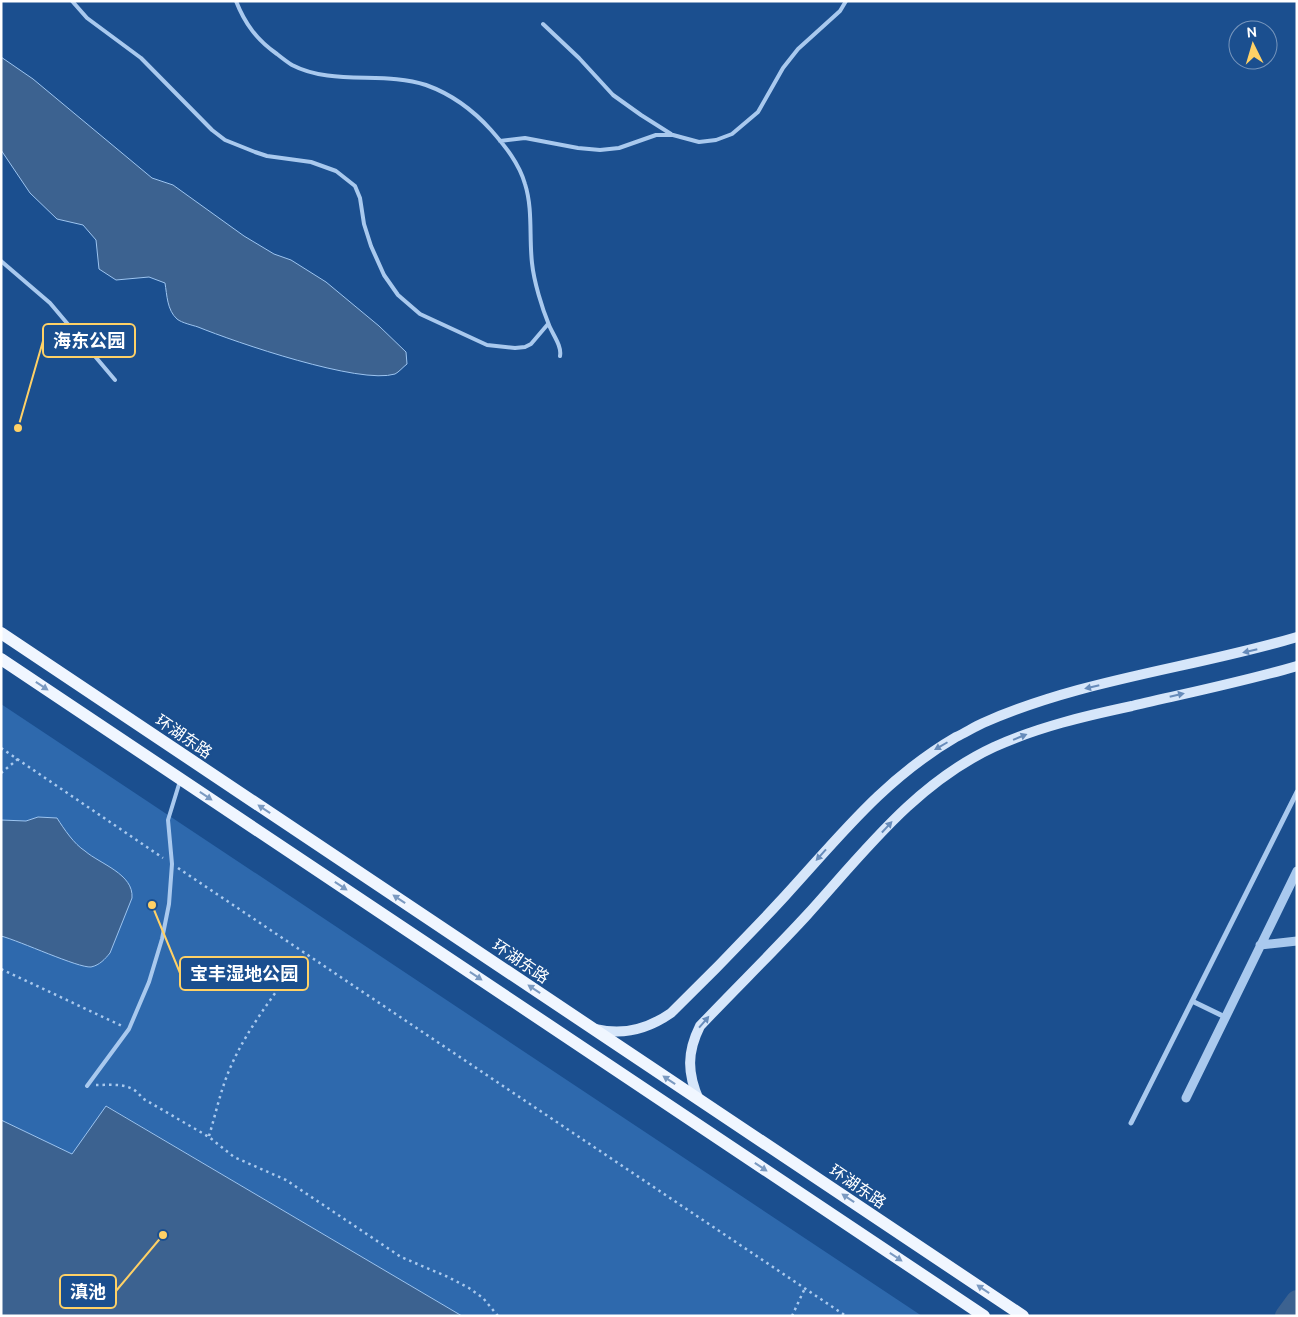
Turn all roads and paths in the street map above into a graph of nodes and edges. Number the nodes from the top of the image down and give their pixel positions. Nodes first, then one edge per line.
1 (72, 1) edge
2 (236, 1) edge
3 (846, 1) edge
4 (543, 24) dead end
5 (673, 135) junction
6 (500, 141) junction
7 (1, 261) edge
8 (548, 324) junction
9 (560, 356) dead end
10 (115, 380) dead end
11 (1, 633) edge
12 (1297, 637) edge
13 (1, 659) edge
14 (1297, 666) edge
15 (1, 748) edge
16 (18, 759) junction
17 (1, 773) edge
18 (180, 779) junction
19 (1297, 792) edge
20 (172, 864) junction
21 (1297, 871) edge
22 (1297, 941) edge
23 (1260, 945) junction
24 (304, 953) junction
25 (1, 969) edge
26 (1192, 1001) junction
27 (1225, 1017) junction
28 (592, 1028) junction
29 (129, 1029) junction
30 (87, 1086) joint
31 (1186, 1098) dead end
32 (700, 1100) junction
33 (1131, 1123) dead end
34 (209, 1137) junction
35 (804, 1288) junction
36 (498, 1316) edge
37 (792, 1316) edge
38 (846, 1316) edge
39 (984, 1316) edge
40 (1023, 1316) edge

1 - 8 lane
2 - 6 lane
3 - 5 lane
4 - 5 lane
5 - 6 lane
6 - 8 lane
7 - 10 lane
8 - 9 lane
28 -> 11 main road, 环湖东路
12 -> 28 main road
13 -> 18 main road
32 -> 14 main road
15 - 16 path
16 - 17 path
16 - 20 path
18 - 20 lane
18 -> 39 main road
19 - 26 street
20 - 24 path
20 - 29 lane
21 - 23 street
22 - 23 street
23 - 27 street
24 - 34 path
24 - 35 path
25 - 29 path
26 - 27 street
26 - 33 street
27 - 31 street
32 -> 28 main road, 环湖东路
29 - 30 lane
30 - 34 path
40 -> 32 main road, 环湖东路
34 - 36 path
35 - 37 path
35 - 38 path

